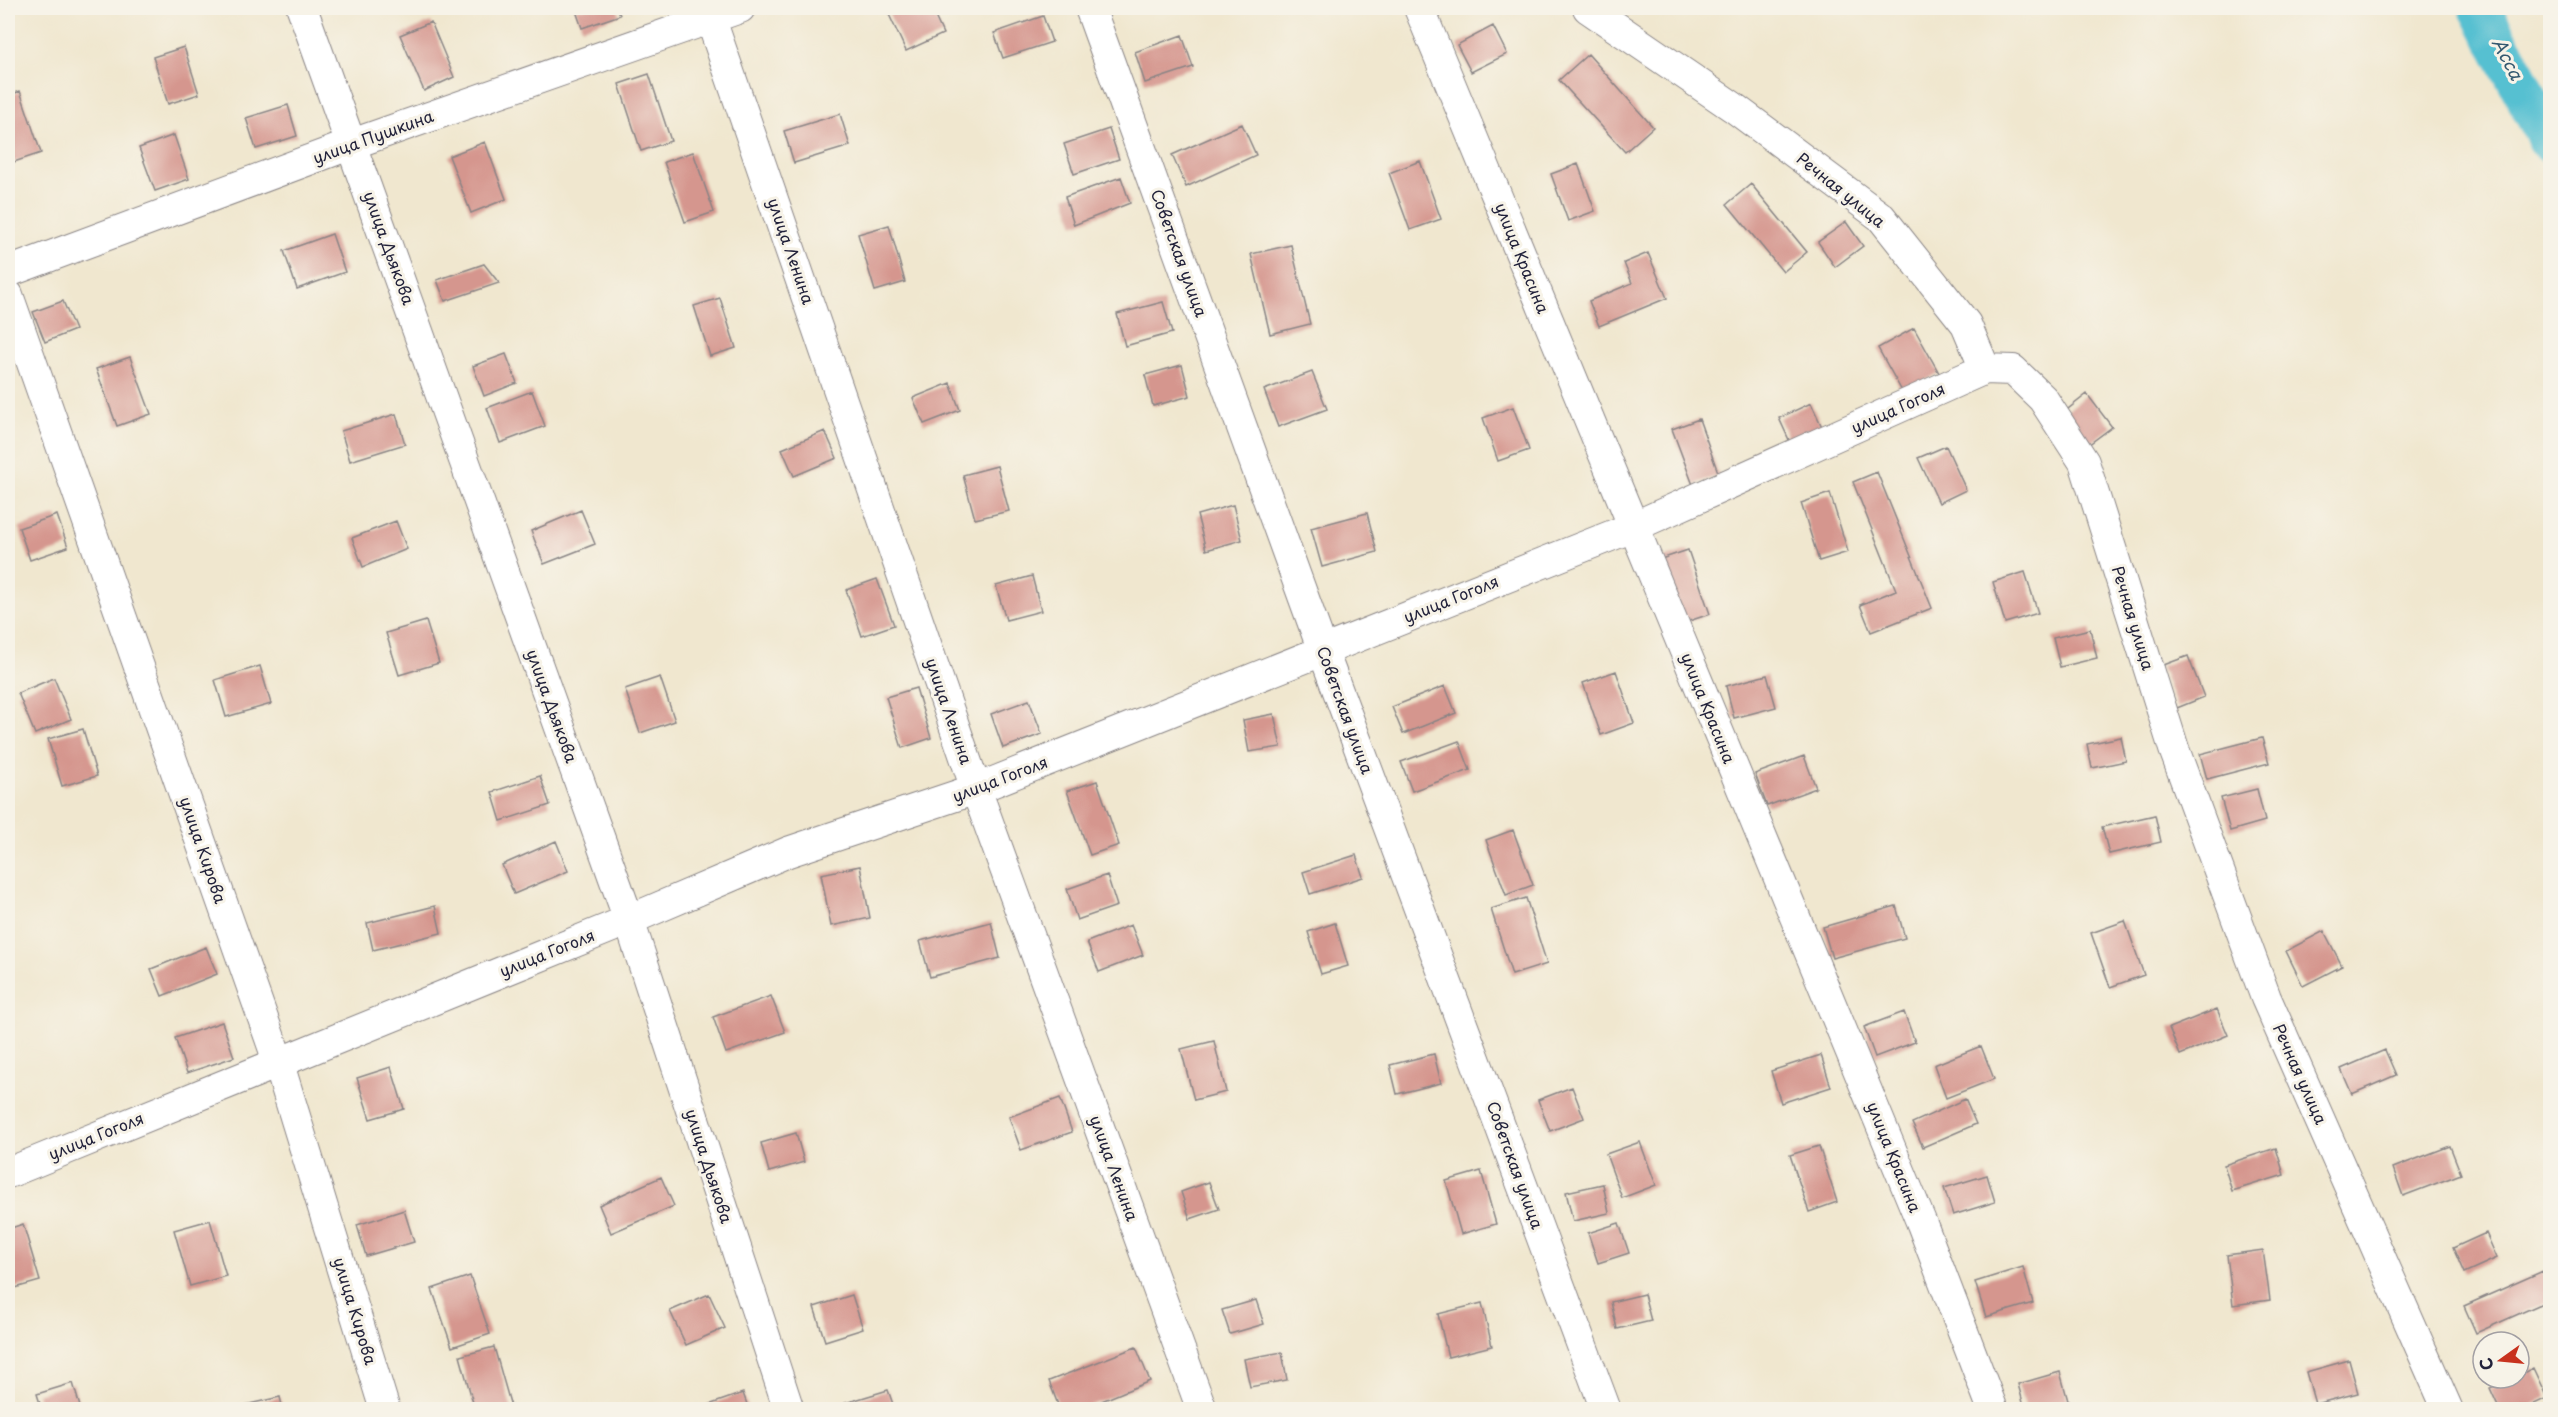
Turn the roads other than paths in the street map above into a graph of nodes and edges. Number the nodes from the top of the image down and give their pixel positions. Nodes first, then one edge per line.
1 (302, 8) edge
2 (740, 8) edge
3 (1090, 8) edge
4 (1419, 8) edge
5 (1588, 8) edge
6 (709, 13) edge
7 (352, 144) junction
8 (8, 272) edge
9 (8, 295) edge
10 (1986, 369) junction
11 (1633, 527) junction
12 (1323, 651) junction
13 (976, 789) junction
14 (629, 920) junction
15 (278, 1061) junction
16 (8, 1173) edge
17 (385, 1410) edge
18 (789, 1410) edge
19 (1202, 1410) edge
20 (1606, 1410) edge
21 (1993, 1410) edge
22 (2448, 1410) edge

1 - 7 street, улица Дьякова
2 - 6 street, улица Пушкина
3 - 12 street, Советская улица
4 - 11 street, улица Красина
5 - 10 street, Речная улица
6 - 7 street, улица Пушкина
6 - 13 street, улица Ленина
7 - 8 street, улица Пушкина
7 - 14 street, улица Дьякова
9 - 15 street, улица Кирова
10 - 11 street, улица Гоголя
10 - 22 street, Речная улица
11 - 12 street, улица Гоголя
11 - 21 street, улица Красина
12 - 13 street, улица Гоголя
12 - 20 street, Советская улица
13 - 14 street, улица Гоголя
13 - 19 street, улица Ленина
14 - 15 street, улица Гоголя
14 - 18 street, улица Дьякова
15 - 16 street, улица Гоголя
15 - 17 street, улица Кирова

